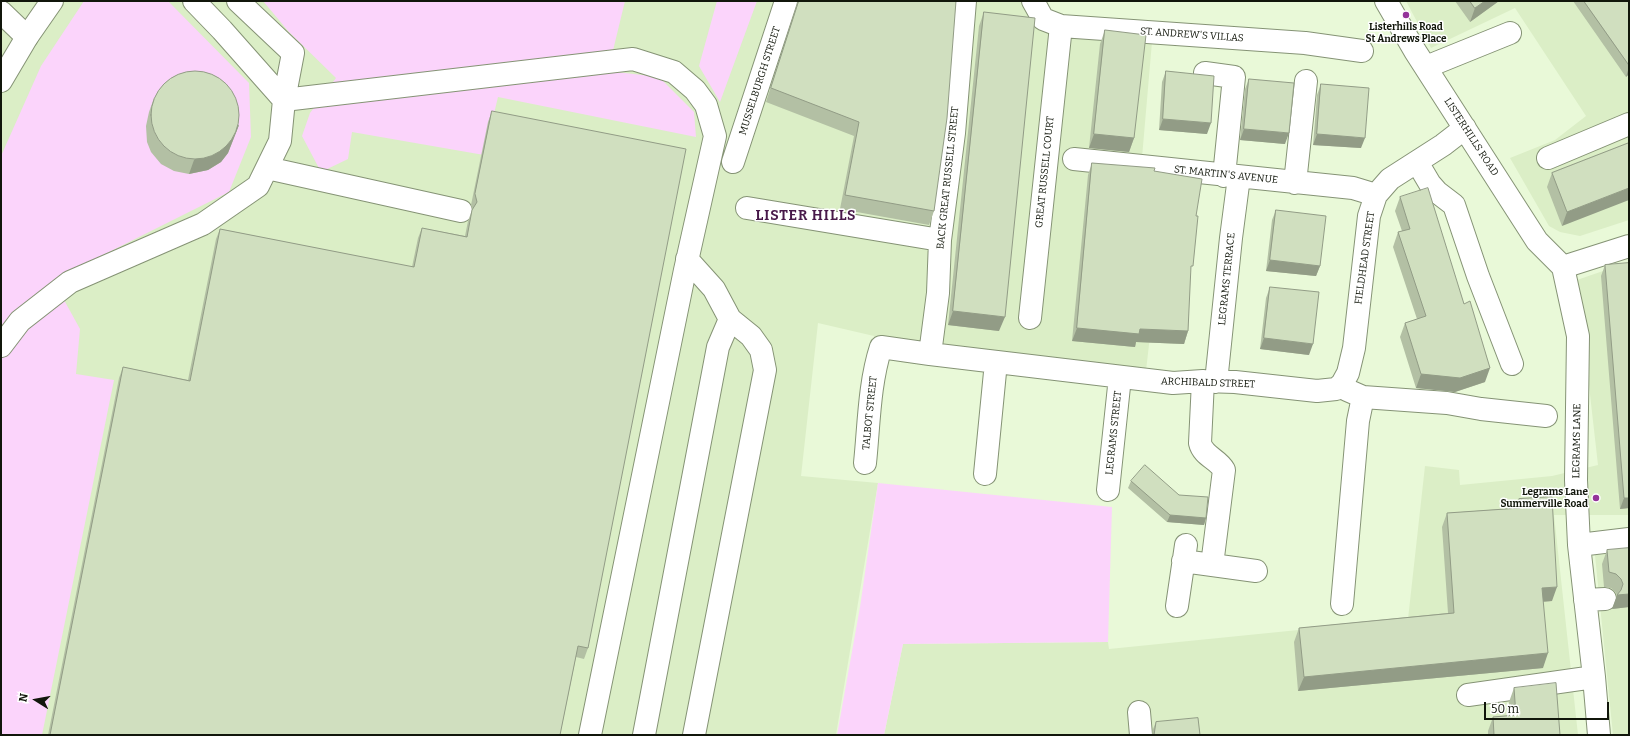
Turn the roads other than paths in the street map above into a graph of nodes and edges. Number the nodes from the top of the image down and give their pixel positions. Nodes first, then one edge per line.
1 (52, 1) edge
2 (194, 1) edge
3 (238, 1) edge
4 (786, 1) edge
5 (965, 1) edge
6 (1033, 1) edge
7 (1386, 1) edge
8 (1, 12) edge
9 (1061, 26) junction
10 (1510, 33) dead end
11 (27, 36) junction
12 (1362, 51) dead end
13 (1426, 67) junction
14 (1205, 73) dead end
15 (1, 81) edge
16 (1306, 81) dead end
17 (284, 100) junction
18 (1629, 124) edge
19 (1465, 128) junction
20 (1060, 157) junction
21 (1548, 158) dead end
22 (733, 162) dead end
23 (1417, 162) junction
24 (267, 168) junction
25 (1232, 176) junction
26 (1295, 183) junction
27 (1376, 195) junction
28 (747, 208) dead end
29 (461, 211) dead end
30 (940, 240) junction
31 (1629, 246) edge
32 (687, 259) junction
33 (1563, 268) junction
34 (1030, 318) dead end
35 (730, 319) junction
36 (1, 346) edge
37 (930, 354) junction
38 (876, 362) joint
39 (996, 362) junction
40 (1512, 364) dead end
41 (1120, 377) junction
42 (1210, 381) junction
43 (1342, 384) junction
44 (1363, 397) junction
45 (1546, 416) dead end
46 (865, 463) dead end
47 (985, 474) dead end
48 (1108, 490) dead end
49 (1629, 539) edge
50 (1579, 545) junction
51 (1212, 565) junction
52 (1256, 571) dead end
53 (1342, 604) dead end
54 (1177, 606) dead end
55 (1594, 677) junction
56 (1468, 694) dead end
57 (1139, 712) dead end
58 (590, 735) edge
59 (644, 735) edge
60 (694, 735) edge
61 (1141, 735) edge
62 (1599, 735) edge

1 - 11 street
2 - 17 street
3 - 17 street
4 - 22 street, MUSSELBURGH STREET
5 - 30 street, BACK GREAT RUSSELL STREET
6 - 9 street, ST. ANDREW'S VILLAS
7 - 13 street, LISTERHILLS ROAD
8 - 11 street
9 - 12 street, ST. ANDREW'S VILLAS
9 - 20 street, GREAT RUSSELL COURT
10 - 13 street
11 - 15 street
13 - 19 street, LISTERHILLS ROAD
14 - 25 street, LEGRAMS TERRACE
16 - 26 street
17 - 24 street
17 - 32 street
18 - 21 street
19 - 23 street, FIELDHEAD STREET
19 - 33 street, LISTERHILLS ROAD
20 - 25 street, ST. MARTIN'S AVENUE
20 - 34 street, GREAT RUSSELL COURT
23 - 27 street, FIELDHEAD STREET
23 - 40 street
24 - 29 street
24 - 36 street
25 - 26 street, ST. MARTIN'S AVENUE
25 - 42 street, LEGRAMS TERRACE
26 - 27 street, ST. MARTIN'S AVENUE
27 - 43 street, FIELDHEAD STREET
28 - 30 street
30 - 37 street, BACK GREAT RUSSELL STREET
31 - 33 street
32 - 35 street
32 - 58 street
33 - 50 street, LEGRAMS LANE
35 - 59 street
35 - 60 street
37 - 38 street, ARCHIBALD STREET
37 - 39 street, ARCHIBALD STREET
38 - 46 street, TALBOT STREET
39 - 41 street, ARCHIBALD STREET
39 - 47 street
41 - 42 street, ARCHIBALD STREET
41 - 48 street, LEGRAMS STREET
42 - 43 street, ARCHIBALD STREET
42 - 51 street, LEGRAMS TERRACE
43 - 44 street
44 - 45 street
44 - 53 street
49 - 50 street
50 - 55 street, LEGRAMS LANE
51 - 52 street
51 - 54 street
55 - 56 street
55 - 62 street, LEGRAMS LANE
57 - 61 street

